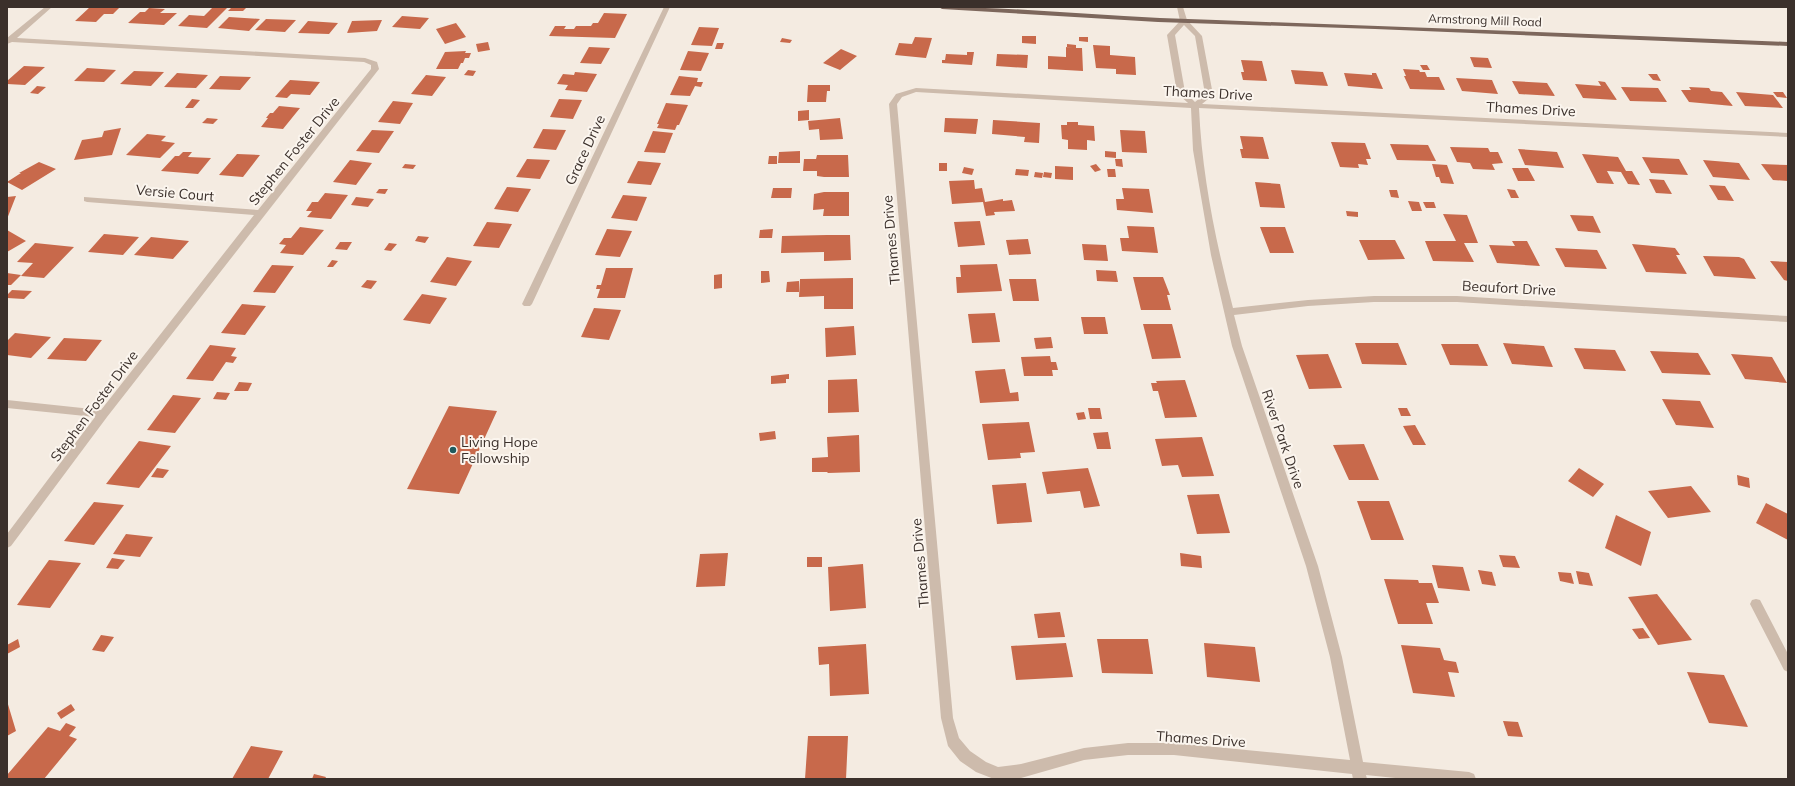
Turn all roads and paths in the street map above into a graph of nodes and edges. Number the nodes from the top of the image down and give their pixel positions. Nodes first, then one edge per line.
1 (49, 7) edge
2 (667, 7) edge
3 (942, 7) edge
4 (1180, 7) edge
5 (1184, 21) junction
6 (8, 41) edge
7 (1788, 44) edge
8 (1195, 106) junction
9 (1788, 135) edge
10 (87, 199) dead end
11 (260, 213) junction
12 (527, 304) dead end
13 (1229, 312) junction
14 (1788, 319) edge
15 (7, 404) edge
16 (103, 414) junction
17 (7, 543) edge
18 (1756, 604) dead end
19 (1788, 666) edge
20 (1358, 768) junction
21 (1360, 779) edge
22 (1468, 779) edge

1 - 6 street
2 - 12 street, Grace Drive
3 - 5 main road, Armstrong Mill Road
4 - 5 street
5 - 7 main road, Armstrong Mill Road
5 - 8 street
5 - 8 street
6 - 11 street, Stephen Foster Drive
8 - 9 street, Thames Drive
8 - 13 street, River Park Drive
8 - 20 street, Thames Drive
10 - 11 street, Versie Court
11 - 16 street, Stephen Foster Drive
13 - 14 street, Beaufort Drive
13 - 20 street, River Park Drive
15 - 16 street
16 - 17 street, Stephen Foster Drive
18 - 19 street
20 - 21 street, River Park Drive
20 - 22 street, Thames Drive

